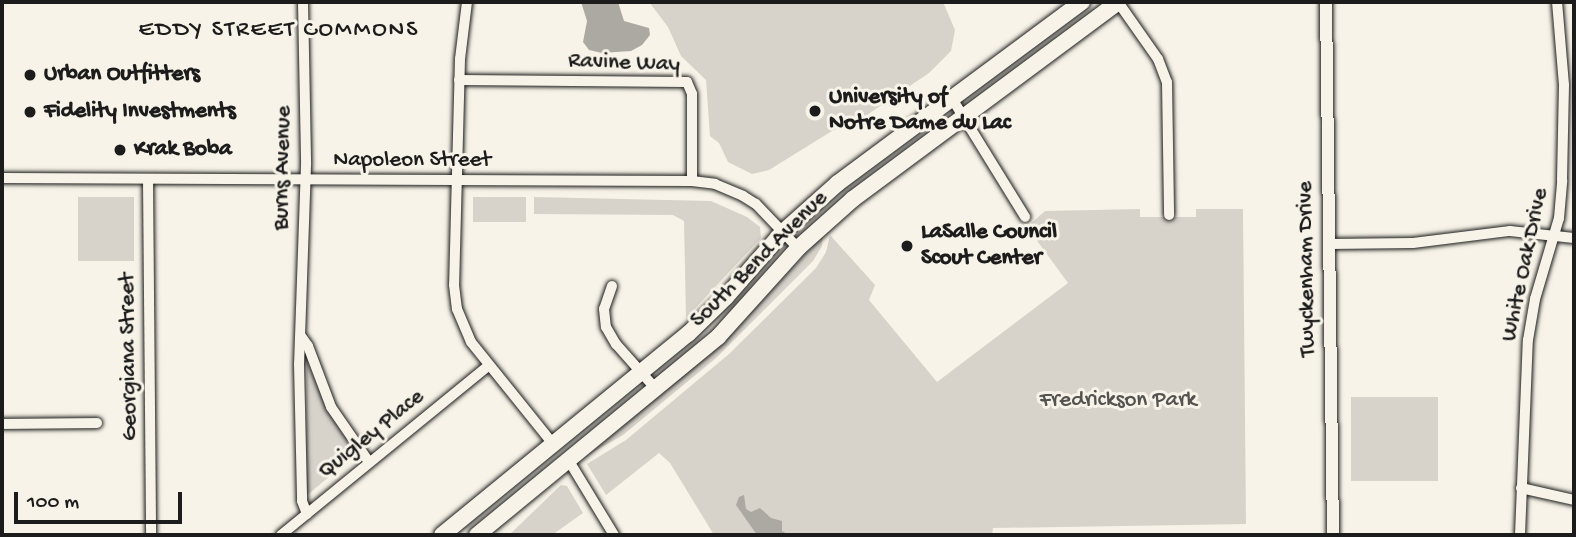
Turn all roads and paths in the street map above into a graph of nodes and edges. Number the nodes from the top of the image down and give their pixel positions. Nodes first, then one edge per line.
1 (303, 2) edge
2 (467, 2) edge
3 (1082, 2) edge
4 (1118, 2) edge
5 (1326, 2) edge
6 (1557, 2) edge
7 (459, 80) junction
8 (951, 97) junction
9 (963, 116) junction
10 (2, 178) edge
11 (148, 179) junction
12 (306, 180) junction
13 (459, 180) junction
14 (692, 181) junction
15 (1169, 215) dead end
16 (1025, 218) dead end
17 (783, 232) junction
18 (1555, 234) junction
19 (1574, 238) edge
20 (1329, 244) junction
21 (798, 248) junction
22 (612, 286) dead end
23 (300, 335) junction
24 (488, 366) junction
25 (642, 373) junction
26 (656, 389) junction
27 (97, 423) dead end
28 (2, 424) edge
29 (553, 444) junction
30 (569, 461) junction
31 (369, 462) junction
32 (1521, 488) junction
33 (1574, 500) edge
34 (307, 514) junction
35 (151, 535) edge
36 (281, 535) edge
37 (442, 535) edge
38 (477, 535) edge
39 (614, 535) edge
40 (1333, 535) edge
41 (1520, 535) edge

1 - 12 street, Burns Avenue
2 - 7 street
3 - 8 main road, South Bend Avenue
4 - 9 main road, South Bend Avenue
4 - 15 street
5 - 20 street, Twyckenham Drive
6 - 18 street, White Oak Drive
7 - 13 street
7 - 14 street, Ravine Way
8 - 9 street
8 - 17 main road, South Bend Avenue
9 - 16 street
9 - 21 main road, South Bend Avenue
10 - 11 street, Napoleon Street
11 - 12 street, Napoleon Street
11 - 35 street, Georgiana Street
12 - 13 street, Napoleon Street
12 - 23 street, Burns Avenue
13 - 14 street, Napoleon Street
13 - 24 street
14 - 17 street, Napoleon Street
17 - 21 street, Napoleon Street
17 - 25 main road, South Bend Avenue
18 - 19 street
18 - 20 street
18 - 32 street, White Oak Drive
20 - 40 street, Twyckenham Drive
21 - 26 main road, South Bend Avenue
22 - 25 street
23 - 31 street, Burns Avenue
23 - 34 street, Burns Avenue
24 - 29 street
24 - 31 street, Quigley Place
25 - 26 street
25 - 29 main road, South Bend Avenue
26 - 30 main road, South Bend Avenue
27 - 28 street
29 - 37 main road, South Bend Avenue
30 - 38 main road, South Bend Avenue
30 - 39 street
31 - 34 street, Quigley Place
32 - 33 street
32 - 41 street, White Oak Drive
34 - 36 street, Quigley Place

